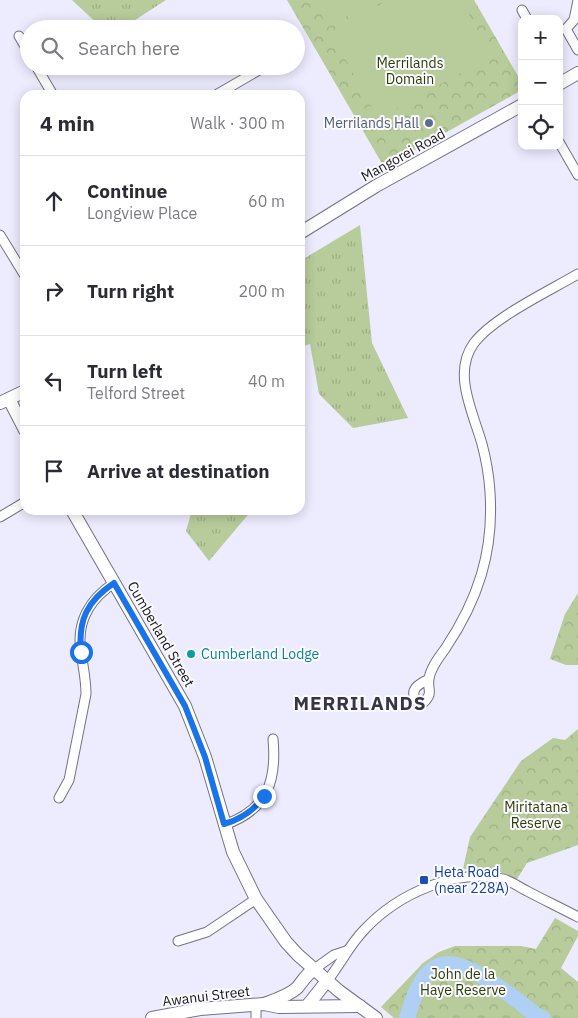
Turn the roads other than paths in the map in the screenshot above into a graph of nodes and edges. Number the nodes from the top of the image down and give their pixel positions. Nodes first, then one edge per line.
1 (578, 0) edge
2 (522, 10) dead end
3 (525, 15) edge
4 (563, 30) edge
5 (578, 50) edge
6 (578, 72) edge
7 (41, 75) edge
8 (250, 75) edge
9 (563, 81) edge
10 (50, 90) edge
11 (225, 90) edge
12 (518, 107) edge
13 (563, 149) edge
14 (578, 174) edge
15 (305, 230) edge
16 (0, 235) edge
17 (20, 268) edge
18 (578, 274) edge
19 (20, 394) edge
20 (5, 401) edge
21 (20, 423) edge
22 (20, 505) edge
23 (75, 515) edge
24 (0, 517) edge
25 (114, 583) junction
26 (429, 679) dead end
27 (273, 739) dead end
28 (59, 798) dead end
29 (224, 824) junction
30 (256, 900) junction
31 (578, 917) edge
32 (178, 942) dead end
33 (346, 951) junction
34 (313, 970) junction
35 (327, 981) junction
36 (307, 1006) junction
37 (360, 1006) junction
38 (259, 1009) edge
39 (152, 1018) edge
40 (376, 1018) edge

1 - 4 street
2 - 3 street
4 - 5 street
6 - 9 main road
7 - 10 street
8 - 11 street
12 - 15 main road, Mangorei Road
13 - 14 street
16 - 17 street
18 - 26 street
19 - 20 main road
20 - 21 main road
22 - 24 street
23 - 25 main road, Cumberland Street
25 - 28 street
25 - 29 main road, Cumberland Street
27 - 29 street
29 - 30 main road, Cumberland Street
30 - 32 street
30 - 34 main road, Cumberland Street
31 - 33 street
33 - 34 street
33 - 35 street
34 - 35 main road, Cumberland Street
34 - 38 main road, Awanui Street
35 - 36 main road
35 - 37 main road, Cumberland Street
36 - 37 main road, Awanui Street
36 - 38 main road, Awanui Street
37 - 40 main road, Cumberland Street
38 - 39 main road, Awanui Street

